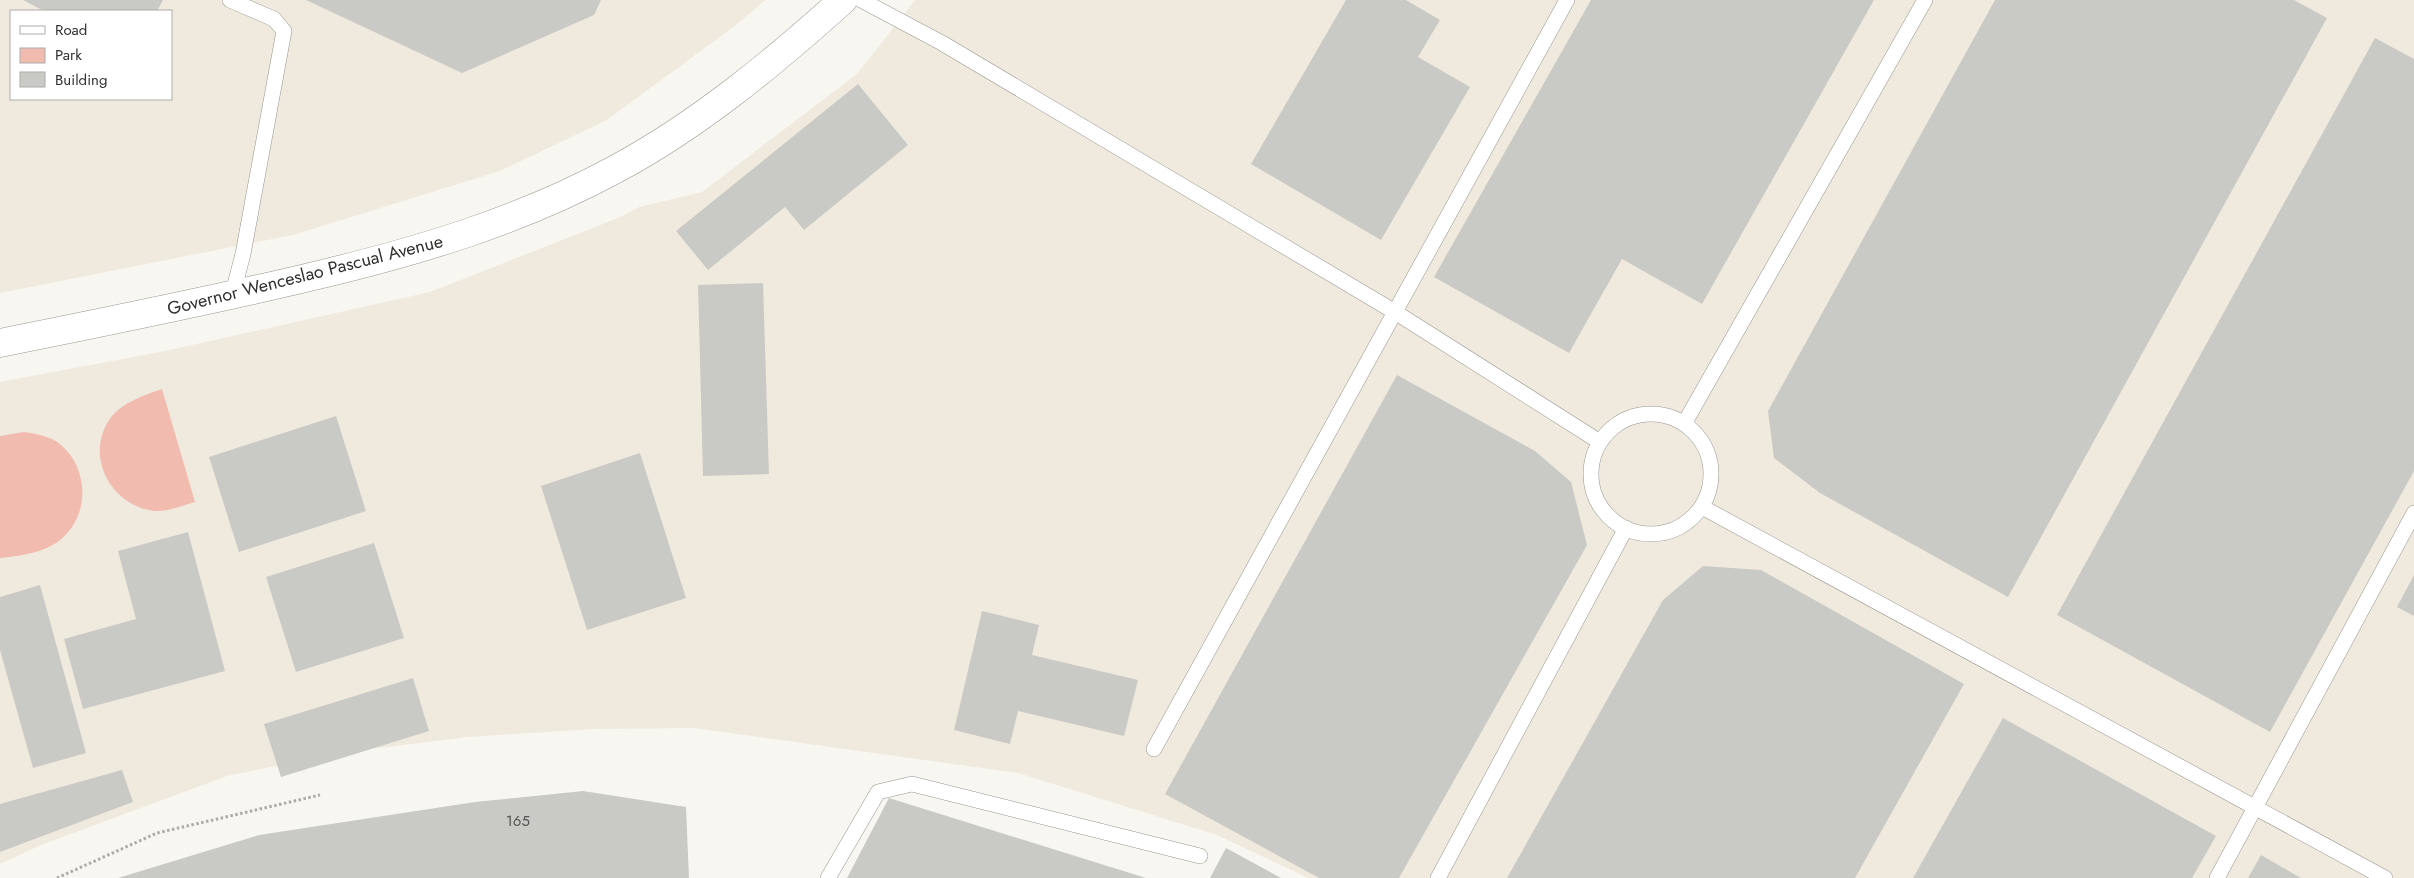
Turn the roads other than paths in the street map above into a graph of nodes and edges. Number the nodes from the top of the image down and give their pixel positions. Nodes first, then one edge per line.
1 (230, 0) edge
2 (843, 0) edge
3 (861, 0) edge
4 (1567, 0) edge
5 (1925, 0) edge
6 (232, 296) junction
7 (1395, 312) junction
8 (0, 343) edge
9 (1684, 424) junction
10 (1600, 442) junction
11 (1702, 507) junction
12 (2414, 513) edge
13 (1626, 528) junction
14 (1154, 749) dead end
15 (2257, 807) junction
16 (1200, 856) dead end
17 (828, 878) edge
18 (1438, 878) edge
19 (2217, 878) edge
20 (2385, 878) edge

1 - 6 lane
2 - 6 main road, Governor Wenceslao Pascual Avenue
3 - 7 lane
4 - 7 lane
5 - 9 lane
6 - 8 main road, Governor Wenceslao Pascual Avenue
7 - 10 lane
7 - 14 lane
9 - 10 lane
9 - 11 lane
10 - 13 lane
11 - 13 lane
11 - 15 lane
12 - 15 lane
13 - 18 lane
15 - 19 lane
15 - 20 lane
16 - 17 lane

